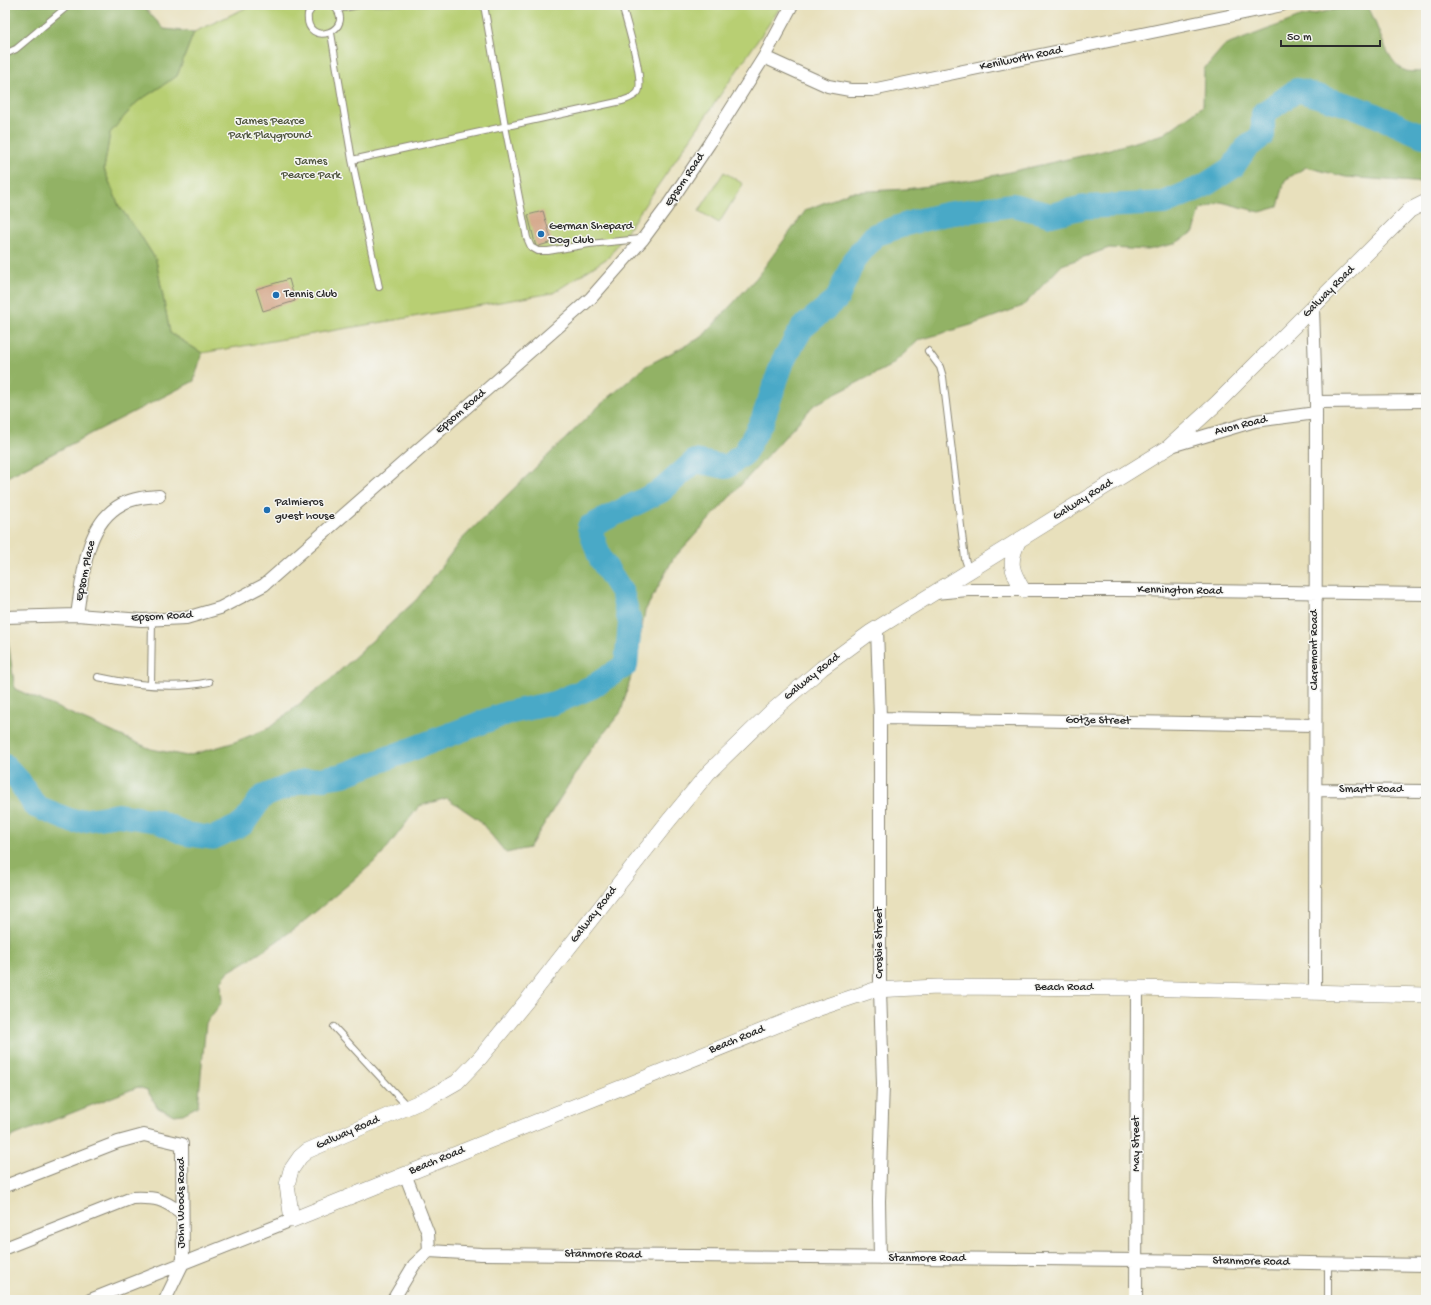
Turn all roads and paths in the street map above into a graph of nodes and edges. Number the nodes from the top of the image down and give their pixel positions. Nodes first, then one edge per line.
1 (69, 5) edge
2 (314, 5) edge
3 (360, 5) edge
4 (484, 5) edge
5 (622, 5) edge
6 (792, 5) edge
7 (1282, 5) edge
8 (335, 7) edge
9 (331, 33) junction
10 (5, 54) edge
11 (764, 58) junction
12 (505, 126) junction
13 (352, 160) junction
14 (1426, 202) edge
15 (643, 239) junction
16 (379, 287) dead end
17 (1313, 308) junction
18 (928, 351) dead end
19 (1426, 401) edge
20 (1316, 407) junction
21 (1169, 447) junction
22 (158, 496) dead end
23 (1019, 540) junction
24 (969, 571) junction
25 (1023, 590) junction
26 (934, 593) junction
27 (1315, 594) junction
28 (1426, 594) edge
29 (77, 615) junction
30 (5, 617) edge
31 (152, 620) junction
32 (877, 629) junction
33 (98, 677) dead end
34 (209, 682) dead end
35 (151, 685) junction
36 (880, 718) junction
37 (1315, 724) junction
38 (1316, 790) junction
39 (1426, 791) edge
40 (1137, 988) junction
41 (880, 990) junction
42 (1315, 992) junction
43 (1426, 995) edge
44 (334, 1027) dead end
45 (408, 1107) junction
46 (405, 1174) junction
47 (5, 1186) edge
48 (182, 1213) junction
49 (292, 1220) junction
50 (5, 1248) edge
51 (429, 1251) junction
52 (880, 1258) junction
53 (1137, 1260) junction
54 (182, 1263) junction
55 (1328, 1264) junction
56 (1426, 1265) edge
57 (115, 1295) edge
58 (90, 1300) edge
59 (165, 1300) edge
60 (393, 1300) edge
61 (1136, 1300) edge
62 (1328, 1300) edge

1 - 10 lane
2 - 9 lane
3 - 8 lane
4 - 12 lane
5 - 12 lane
6 - 11 street, Epsom Road
7 - 11 street, Kenilworth Road
8 - 9 lane
9 - 13 lane
11 - 15 street, Epsom Road
12 - 13 lane
12 - 15 lane
13 - 16 lane
14 - 17 street, Galway Road
15 - 31 street, Epsom Road
17 - 20 street, Claremont Road
17 - 21 street, Galway Road
18 - 24 lane
19 - 20 street, Avon Road
20 - 21 street, Avon Road
20 - 27 street, Claremont Road
21 - 23 street, Galway Road
22 - 29 street, Epsom Place
23 - 24 street, Galway Road
23 - 25 street
24 - 26 street, Galway Road
25 - 26 street, Kennington Road
25 - 27 street, Kennington Road
26 - 32 street, Galway Road
27 - 28 street, Kennington Road
27 - 37 street, Claremont Road
29 - 30 street, Epsom Road
29 - 31 street, Epsom Road
31 - 35 lane
32 - 36 street, Crosbie Street
32 - 45 street, Galway Road
33 - 35 lane
34 - 35 lane
36 - 37 street, Gotze Street
36 - 41 street, Crosbie Street
37 - 38 street, Claremont Road
38 - 39 street, Smartt Road
38 - 42 street, Claremont Road
40 - 41 street, Beach Road
40 - 42 street, Beach Road
40 - 53 street, May Street
41 - 46 street, Beach Road
41 - 52 street, Crosbie Street
42 - 43 street, Beach Road
44 - 45 lane
45 - 49 street, Galway Road
46 - 49 street, Beach Road
46 - 51 street
47 - 48 street, John Woods Road
48 - 50 street
48 - 54 street, John Woods Road
49 - 54 street, Beach Road
51 - 52 street, Stanmore Road
51 - 60 street
52 - 53 street, Stanmore Road
53 - 55 street, Stanmore Road
53 - 61 street, May Street
54 - 57 street, Beach Road
54 - 59 street
55 - 56 street, Stanmore Road
55 - 62 lane
57 - 58 street, Beach Road

